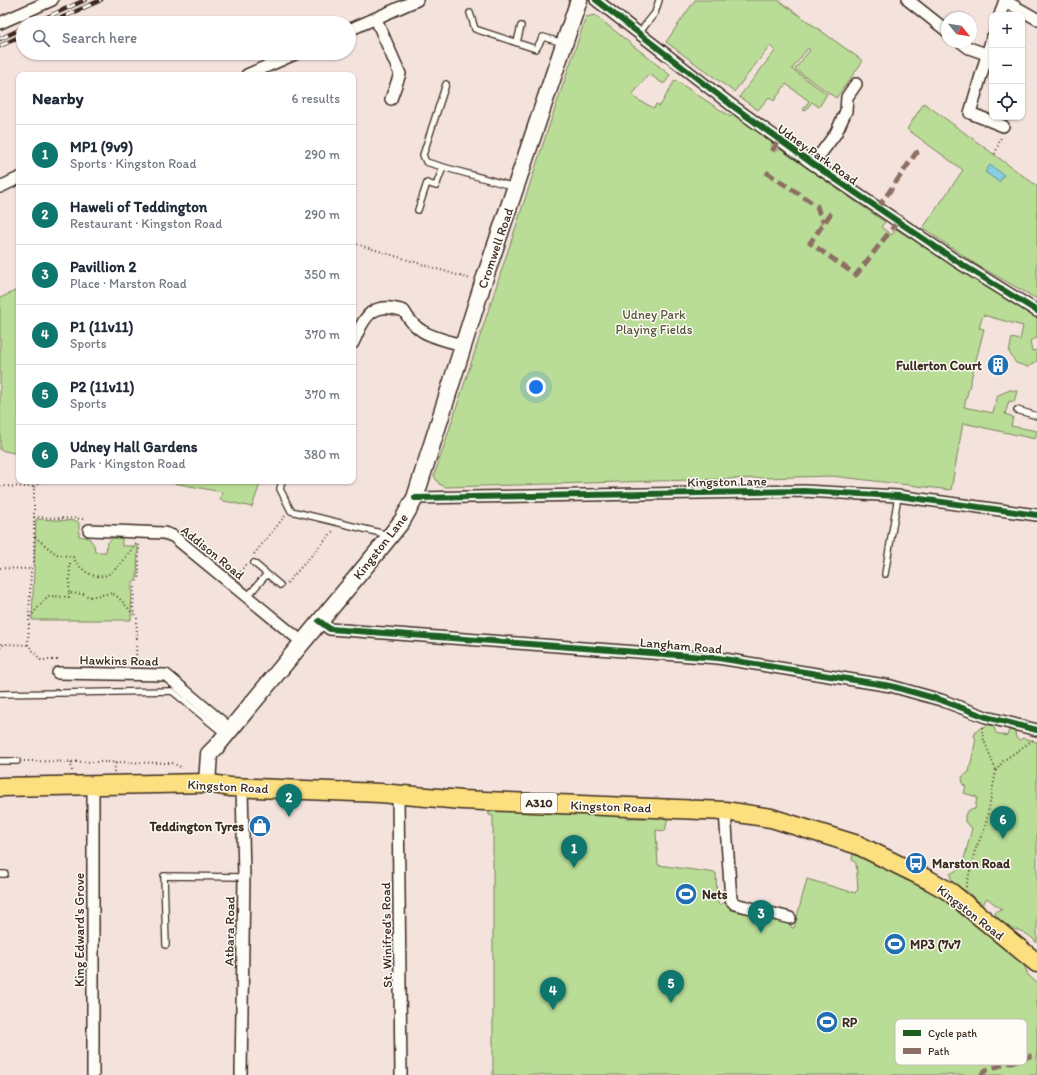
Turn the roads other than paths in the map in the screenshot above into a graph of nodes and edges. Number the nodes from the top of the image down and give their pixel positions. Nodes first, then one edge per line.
1 (52, 0) edge
2 (417, 0) edge
3 (578, 0) edge
4 (596, 0) edge
5 (659, 0) edge
6 (908, 0) edge
7 (1005, 0) edge
8 (1001, 12) edge
9 (470, 13) dead end
10 (17, 16) edge
11 (16, 17) edge
12 (1037, 18) edge
13 (376, 19) junction
14 (0, 24) edge
15 (522, 26) dead end
16 (941, 26) edge
17 (356, 27) edge
18 (639, 33) junction
19 (517, 42) junction
20 (564, 43) junction
21 (989, 46) edge
22 (969, 48) edge
23 (986, 54) junction
24 (281, 60) edge
25 (254, 72) edge
26 (446, 84) dead end
27 (856, 84) dead end
28 (391, 99) dead end
29 (1003, 126) road end
30 (813, 164) junction
31 (443, 167) junction
32 (16, 179) edge
33 (0, 186) edge
34 (516, 188) junction
35 (418, 210) dead end
36 (1037, 311) edge
37 (356, 336) edge
38 (464, 346) junction
39 (1017, 410) dead end
40 (1037, 416) edge
41 (281, 484) edge
42 (898, 496) junction
43 (415, 498) junction
44 (1037, 515) edge
45 (89, 530) road end
46 (390, 536) junction
47 (254, 562) dead end
48 (267, 574) junction
49 (885, 574) dead end
50 (280, 585) road end
51 (247, 597) junction
52 (319, 621) junction
53 (302, 642) junction
54 (58, 673) road end
55 (0, 694) edge
56 (1036, 730) edge
57 (228, 732) junction
58 (0, 761) edge
59 (17, 761) road end
60 (207, 775) junction
61 (93, 784) junction
62 (0, 787) edge
63 (242, 787) junction
64 (398, 795) junction
65 (724, 811) junction
66 (244, 877) junction
67 (790, 918) dead end
68 (166, 945) dead end
69 (1037, 963) edge
70 (93, 1075) edge
71 (241, 1075) edge
72 (401, 1075) edge

1 - 10 street
2 - 13 street
3 - 20 main road, Cromwell Road
4 - 18 street, Udney Park Road
5 - 18 lane
6 - 16 street
7 - 8 street
7 - 12 street
9 - 19 lane
11 - 14 street
13 - 17 street
13 - 28 street
15 - 19 lane
18 - 30 street, Udney Park Road
19 - 20 lane
20 - 34 main road, Cromwell Road
21 - 23 street
22 - 23 street
23 - 29 street
24 - 25 street
26 - 31 lane
27 - 30 street
30 - 36 street, Udney Park Road
31 - 34 lane
31 - 35 lane
32 - 33 street
34 - 38 main road, Cromwell Road
37 - 38 street
38 - 43 main road, Cromwell Road
39 - 40 lane
41 - 46 lane
42 - 43 street, Kingston Lane
42 - 44 street, Kingston Lane
42 - 49 lane
43 - 46 main road, Kingston Lane
45 - 51 street, Addison Road
46 - 52 main road, Kingston Lane
47 - 48 lane
48 - 50 lane
48 - 51 lane
51 - 53 street, Addison Road
52 - 53 main road, Kingston Lane
52 - 56 street, Langham Road
53 - 57 main road, Kingston Lane
54 - 57 street, Hawkins Road
55 - 57 lane
57 - 60 main road, Kingston Lane
58 - 59 lane
60 - 61 main road, Kingston Road / A310
60 - 63 main road, Kingston Road / A310
61 - 62 main road, Kingston Road / A310
61 - 70 street, King Edward's Grove
63 - 64 main road, Kingston Road / A310
63 - 66 street, Atbara Road
64 - 65 main road, Kingston Road / A310
64 - 72 street, St. Winifred's Road
65 - 67 street
65 - 69 main road, Kingston Road / A310
66 - 68 lane
66 - 71 street, Atbara Road

